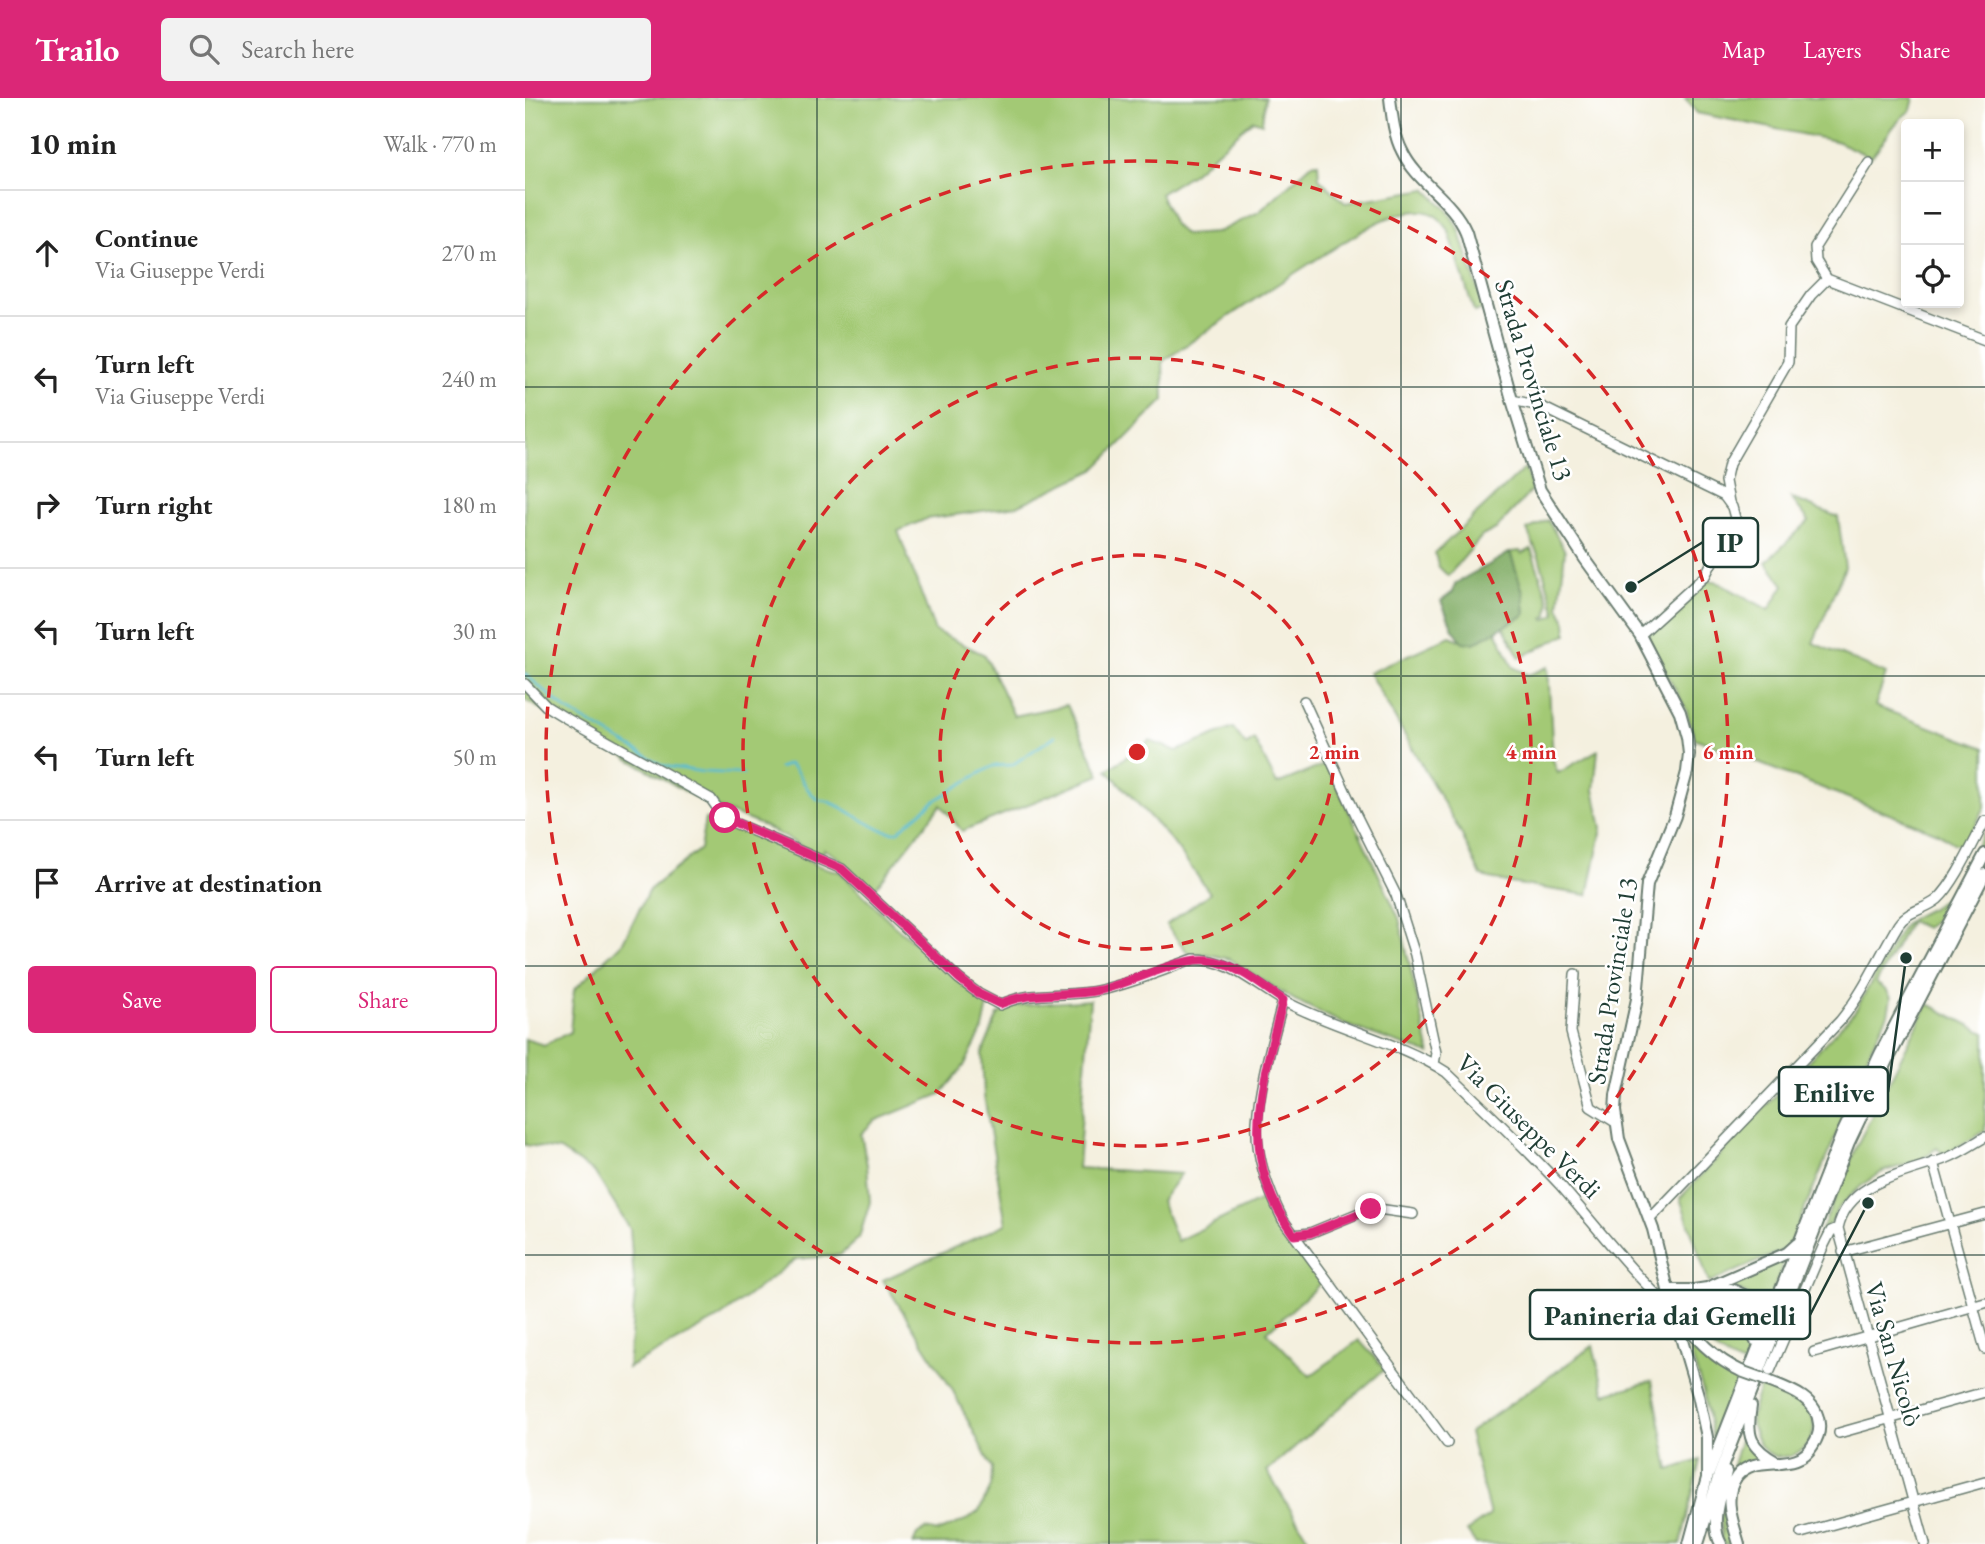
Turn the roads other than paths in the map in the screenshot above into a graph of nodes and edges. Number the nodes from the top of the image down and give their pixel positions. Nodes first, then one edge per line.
1 (1391, 98) edge
2 (1869, 162) dead end
3 (1827, 279) junction
4 (1985, 340) edge
5 (1512, 400) junction
6 (1729, 502) junction
7 (1640, 635) junction
8 (525, 684) edge
9 (1304, 701) dead end
10 (1985, 821) edge
11 (1985, 854) edge
12 (1985, 874) edge
13 (1575, 974) dead end
14 (1283, 1000) junction
15 (1434, 1064) junction
16 (1615, 1122) junction
17 (1985, 1136) edge
18 (1933, 1163) junction
19 (1413, 1214) dead end
20 (1985, 1214) edge
21 (1650, 1219) junction
22 (1949, 1223) junction
23 (1838, 1228) junction
24 (1294, 1235) junction
25 (1798, 1242) junction
26 (1843, 1252) junction
27 (1707, 1288) junction
28 (1668, 1290) junction
29 (1653, 1292) junction
30 (1985, 1303) edge
31 (1695, 1305) junction
32 (1973, 1307) junction
33 (1673, 1310) junction
34 (1691, 1332) junction
35 (1867, 1336) junction
36 (1985, 1349) edge
37 (1814, 1352) dead end
38 (1756, 1374) junction
39 (1985, 1392) edge
40 (1890, 1419) junction
41 (1839, 1433) dead end
42 (1734, 1438) junction
43 (1447, 1443) dead end
44 (1778, 1463) junction
45 (1707, 1478) junction
46 (1985, 1482) edge
47 (1913, 1502) junction
48 (1801, 1533) dead end
49 (1689, 1544) edge
50 (1699, 1544) edge
51 (1721, 1544) edge
52 (1739, 1544) edge
53 (1925, 1544) edge

1 - 5 main road, Strada Provinciale 13
2 - 3 street
3 - 4 street
3 - 6 street
5 - 6 street
5 - 7 main road, Strada Provinciale 13
6 - 7 street
7 - 16 main road, Strada Provinciale 13
8 - 14 street, Via Giuseppe Verdi
9 - 15 street
10 - 21 street
11 - 25 main road
12 - 38 main road
13 - 16 street
14 - 15 street, Via Giuseppe Verdi
14 - 24 street
15 - 29 street, Via Giuseppe Verdi
16 - 21 main road, Strada Provinciale 13
17 - 18 street
18 - 22 street
18 - 23 street
19 - 24 street
20 - 22 street
21 - 28 main road, Strada Provinciale 13
22 - 26 street
22 - 32 street
23 - 26 street, Via San Nicolò
23 - 38 street
24 - 43 street
25 - 27 main road
25 - 38 main road
26 - 35 street, Via San Nicolò
27 - 28 main road
27 - 31 main road
28 - 29 street
28 - 33 main road, Strada Provinciale 13
29 - 33 street, Via Giuseppe Verdi
30 - 32 street
31 - 34 main road
31 - 38 main road
32 - 35 street
32 - 36 street
33 - 34 main road
33 - 45 main road, Strada Provinciale 13
34 - 38 main road
35 - 37 street
35 - 40 street, Via San Nicolò
38 - 42 main road
38 - 44 main road
38 - 44 main road
38 - 45 main road
39 - 40 street
40 - 41 street
40 - 47 street, Via San Nicolò
42 - 50 main road
42 - 51 main road
44 - 52 main road
45 - 49 main road
46 - 47 street
47 - 48 street
47 - 53 street, Via San Nicolò

